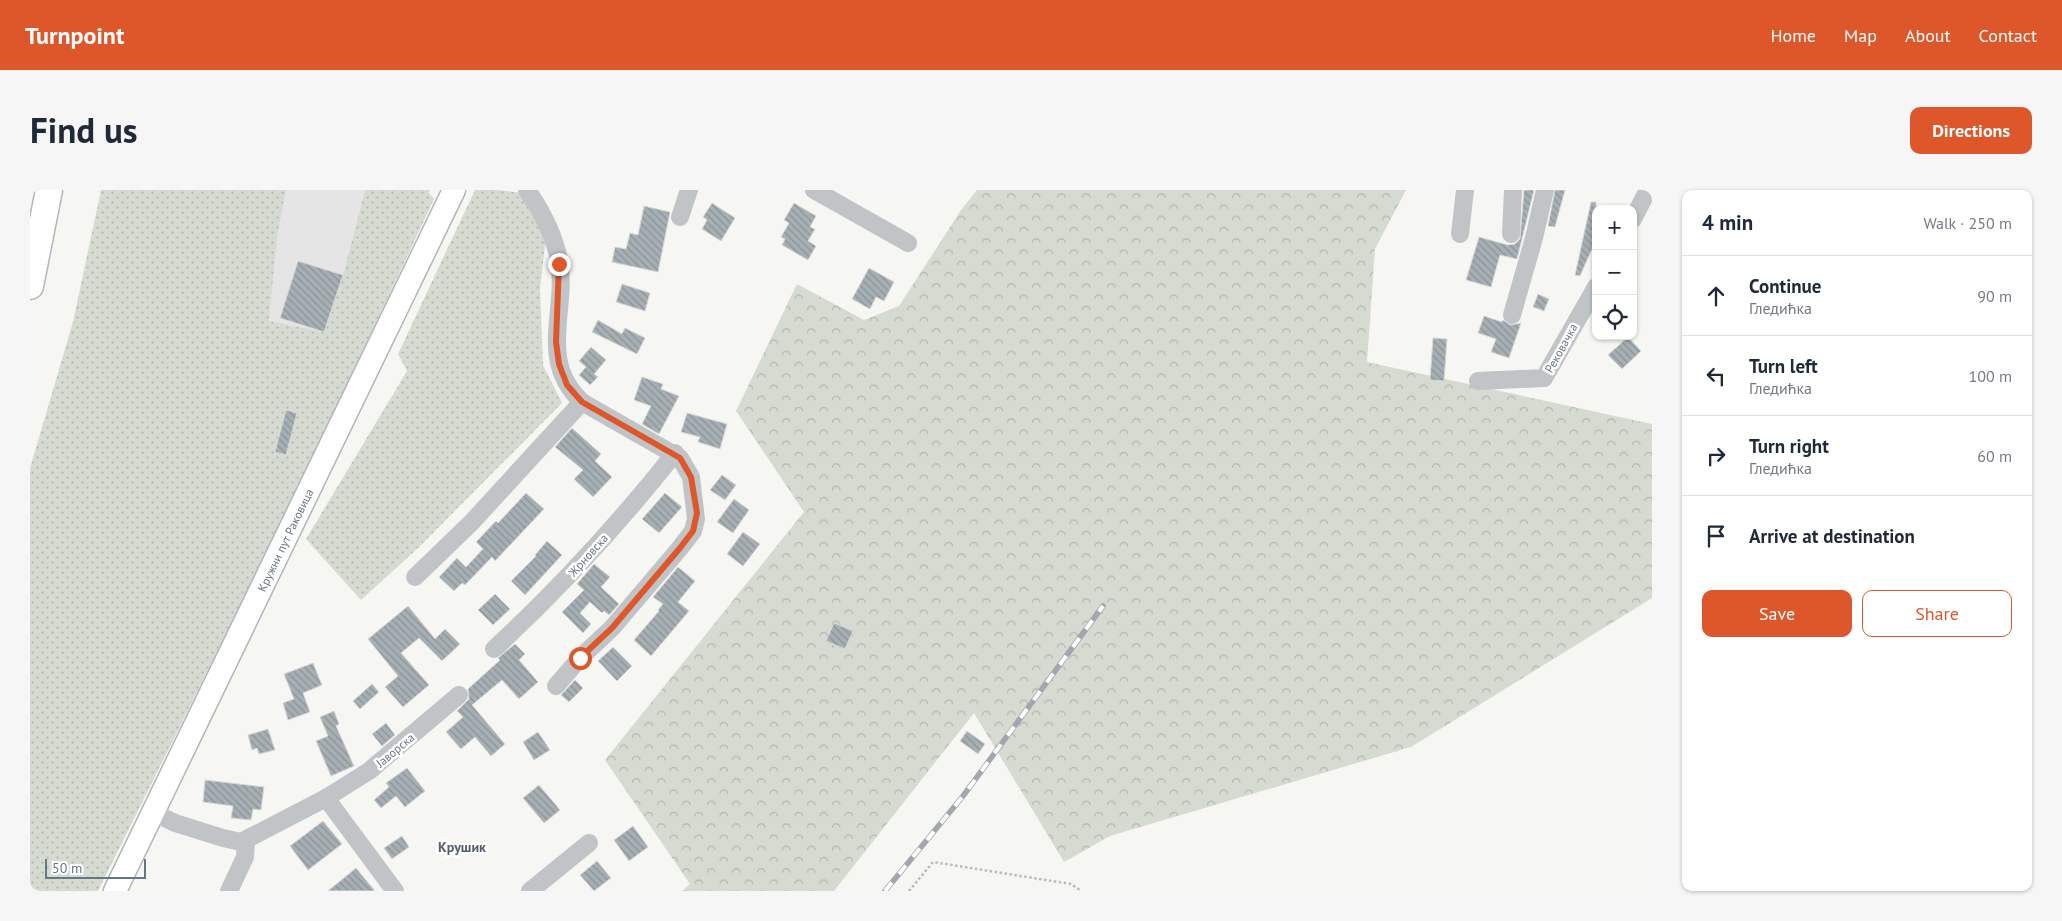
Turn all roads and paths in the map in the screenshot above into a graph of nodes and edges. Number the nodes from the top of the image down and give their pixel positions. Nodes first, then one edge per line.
1 (49, 190) edge
2 (454, 190) edge
3 (527, 190) edge
4 (688, 190) edge
5 (814, 190) edge
6 (1465, 190) edge
7 (1513, 190) edge
8 (1545, 190) edge
9 (1648, 190) edge
10 (1637, 211) edge
11 (680, 217) dead end
12 (1460, 234) dead end
13 (1511, 234) dead end
14 (908, 243) dead end
15 (30, 286) edge
16 (1592, 294) edge
17 (1512, 314) dead end
18 (1478, 381) dead end
19 (582, 402) junction
20 (675, 453) junction
21 (415, 577) dead end
22 (494, 649) dead end
23 (556, 686) dead end
24 (459, 695) dead end
25 (326, 798) junction
26 (153, 812) junction
27 (246, 840) junction
28 (589, 843) dead end
29 (115, 891) edge
30 (230, 891) edge
31 (395, 891) edge
32 (530, 891) edge
33 (909, 891) edge
34 (1081, 891) edge

1 - 15 highway
2 - 26 main road, Кружни пут Раковица
3 - 19 street
4 - 11 street
5 - 14 street
6 - 12 street
7 - 13 street
8 - 17 street
9 - 10 street
16 - 18 street, Рековачка
19 - 20 street
19 - 21 street
20 - 22 street, Жрновска
20 - 23 street
24 - 25 street, Јаворска
25 - 27 street, Јаворска
25 - 31 street
26 - 27 street
26 - 29 main road, Кружни пут Раковица
27 - 30 street
28 - 32 street
33 - 34 path

